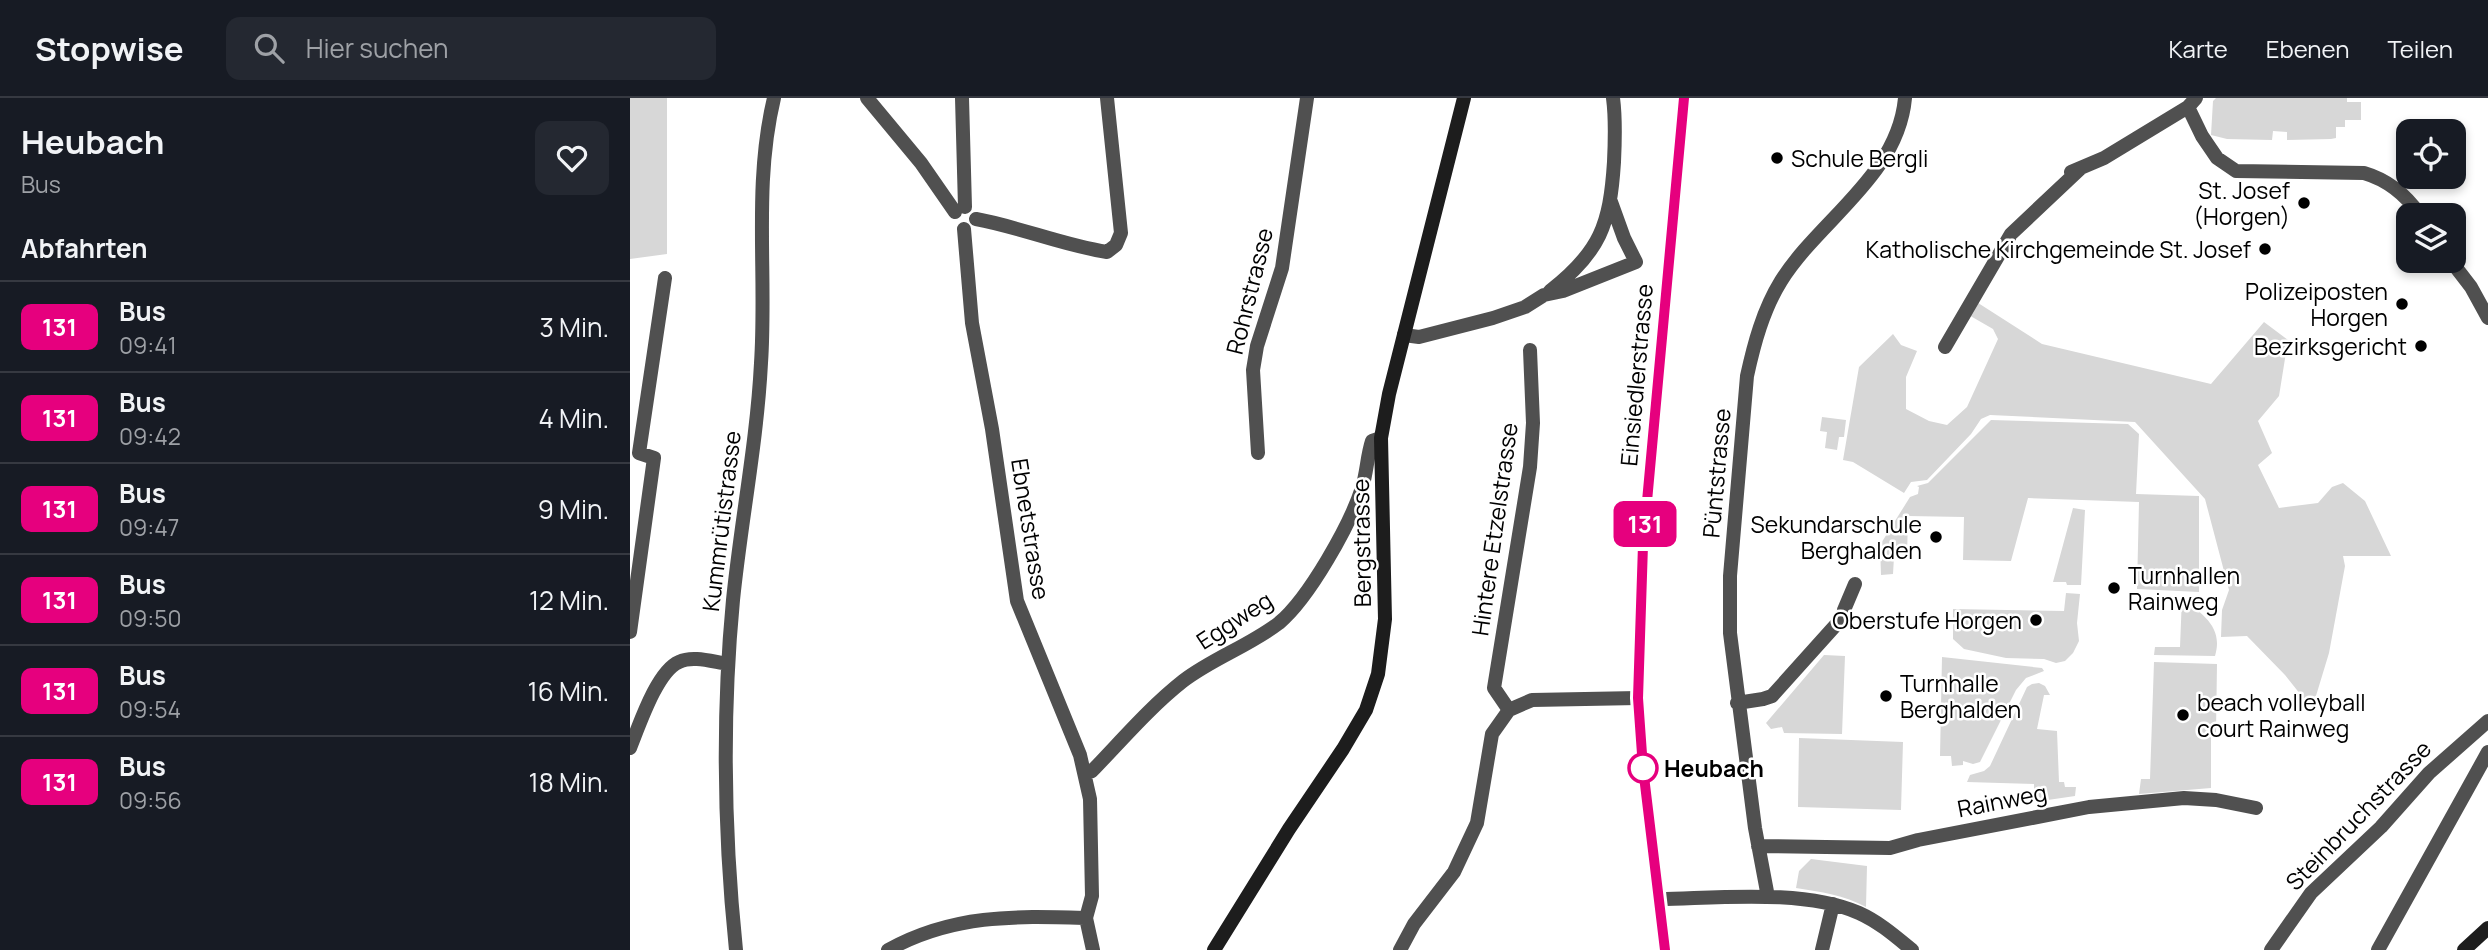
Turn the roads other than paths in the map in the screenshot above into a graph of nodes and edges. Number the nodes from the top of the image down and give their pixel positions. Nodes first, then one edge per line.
1 (774, 98) edge
2 (867, 98) edge
3 (962, 98) edge
4 (1107, 98) edge
5 (1307, 98) edge
6 (1464, 98) edge
7 (1613, 98) edge
8 (1684, 98) edge
9 (1905, 98) edge
10 (2192, 102) edge
11 (2080, 169) junction
12 (2065, 173) dead end
13 (1611, 202) junction
14 (2410, 203) edge
15 (960, 209) junction
16 (975, 219) junction
17 (964, 229) junction
18 (2460, 273) edge
19 (665, 278) dead end
20 (1544, 295) junction
21 (2488, 318) edge
22 (1405, 335) junction
23 (1945, 346) dead end
24 (1530, 350) dead end
25 (1381, 438) junction
26 (1258, 453) dead end
27 (1855, 584) dead end
28 (630, 632) edge
29 (728, 664) junction
30 (1638, 698) junction
31 (1737, 703) junction
32 (1509, 710) junction
33 (2488, 720) edge
34 (633, 730) edge
35 (630, 748) edge
36 (2488, 752) edge
37 (1085, 774) junction
38 (2256, 808) dead end
39 (1758, 846) junction
40 (1769, 897) junction
41 (1660, 900) junction
42 (1833, 904) junction
43 (1086, 918) junction
44 (2488, 928) edge
45 (736, 950) edge
46 (888, 950) edge
47 (1093, 950) edge
48 (1214, 950) edge
49 (1400, 950) edge
50 (1665, 950) edge
51 (1822, 950) edge
52 (1912, 950) edge
53 (2271, 950) edge
54 (2378, 950) edge
55 (2464, 950) edge

1 - 29 street, Kummrütistrasse
2 - 15 street
3 - 15 street
4 - 16 street
5 - 26 street, Rohrstrasse
6 - 22 street, Bergstrasse
7 - 13 street
8 - 30 street, Einsiedlerstrasse
9 - 31 street, Püntstrasse
10 - 11 street
10 - 14 street
11 - 12 street
11 - 23 street
13 - 20 street
13 - 20 street
15 - 16 street
15 - 17 street
16 - 17 street
17 - 37 street, Ebnetstrasse
18 - 21 street
19 - 28 street
20 - 22 street
22 - 25 street, Bergstrasse
24 - 32 street, Hintere Etzelstrasse
25 - 37 street, Eggweg
25 - 48 street, Bergstrasse
27 - 31 street
29 - 34 street
29 - 45 street, Kummrütistrasse
30 - 32 street
30 - 41 street, Einsiedlerstrasse
31 - 39 street, Püntstrasse
32 - 49 street
33 - 53 street, Steinbruchstrasse
34 - 35 street
36 - 54 street
37 - 43 street, Ebnetstrasse
38 - 39 street, Rainweg
39 - 40 street, Püntstrasse
40 - 41 street
40 - 42 street
41 - 50 street, Einsiedlerstrasse
42 - 51 street
42 - 52 street
43 - 46 street
43 - 47 street, Ebnetstrasse
44 - 55 street

